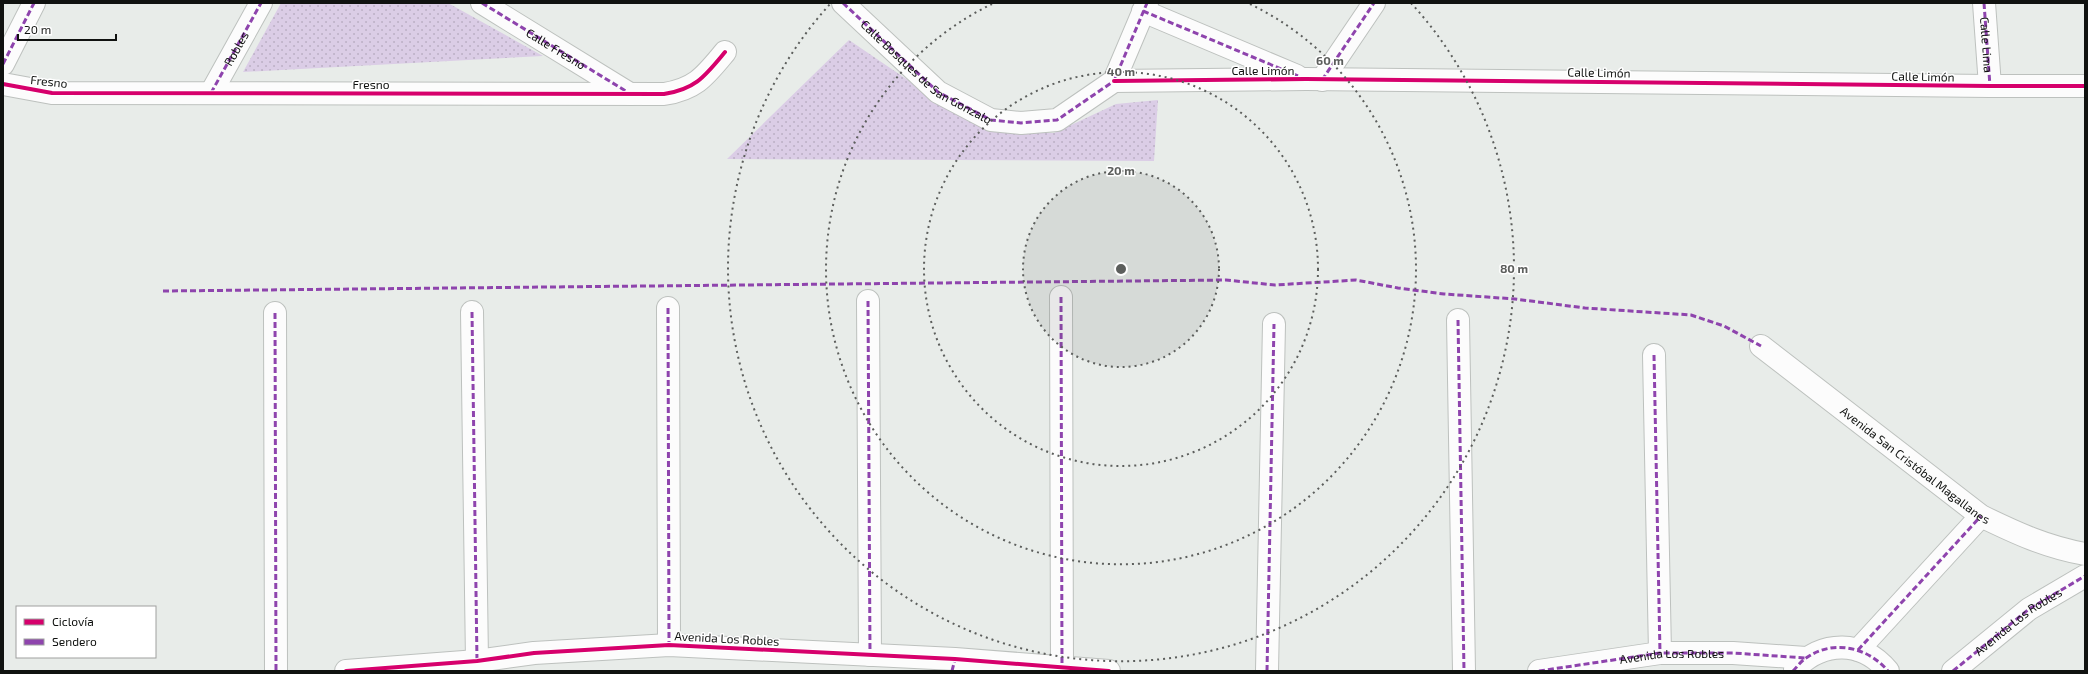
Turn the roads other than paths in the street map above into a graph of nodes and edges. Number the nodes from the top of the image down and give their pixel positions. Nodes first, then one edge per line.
1 (34, 3) edge
2 (262, 3) edge
3 (482, 3) edge
4 (843, 3) edge
5 (1374, 3) edge
6 (1984, 3) edge
7 (1145, 7) edge
8 (725, 52) dead end
9 (3, 64) edge
10 (1314, 80) junction
11 (1114, 81) junction
12 (3, 84) edge
13 (1990, 86) junction
14 (2085, 86) edge
15 (211, 94) junction
16 (630, 94) junction
17 (1061, 297) dead end
18 (868, 301) dead end
19 (668, 308) dead end
20 (472, 312) dead end
21 (275, 313) dead end
22 (1458, 320) dead end
23 (1274, 324) dead end
24 (1761, 346) dead end
25 (1654, 355) dead end
26 (1981, 516) junction
27 (2085, 554) edge
28 (2085, 576) edge
29 (669, 645) junction
30 (1858, 650) junction
31 (1660, 653) junction
32 (870, 655) junction
33 (477, 661) junction
34 (1799, 664) edge
35 (953, 665) edge
36 (1062, 668) junction
37 (276, 671) edge
38 (346, 671) edge
39 (1109, 671) edge
40 (1267, 671) edge
41 (1464, 671) edge
42 (1539, 671) edge
43 (1888, 671) edge
44 (1953, 671) edge

1 - 9 street
2 - 15 street, Robles
3 - 16 street, Calle Fresno
4 - 11 street, Calle Bosques de San Gonzalo
5 - 10 street
6 - 13 street, Calle Lima
7 - 10 street, Calle Limón
7 - 11 street
8 - 16 street, Fresno
10 - 11 street, Calle Limón
10 - 13 street, Calle Limón
12 - 15 street, Fresno
13 - 14 street, Calle Limón
15 - 16 street, Fresno
17 - 36 street
18 - 32 street
19 - 29 street
20 - 33 street
21 - 37 street
22 - 41 street
23 - 40 street
24 - 26 street, Avenida San Cristóbal Magallanes
25 - 31 street
26 - 27 street, Avenida San Cristóbal Magallanes
26 - 30 street
28 - 44 street, Avenida Los Robles
29 - 32 street, Avenida Los Robles
29 - 33 street, Avenida Los Robles
30 - 34 street
30 - 43 street
31 - 34 street, Avenida Los Robles
31 - 42 street, Avenida Los Robles
32 - 35 street, Avenida Los Robles
33 - 38 street, Avenida Los Robles
35 - 36 street, Avenida Los Robles
36 - 39 street, Avenida Los Robles

